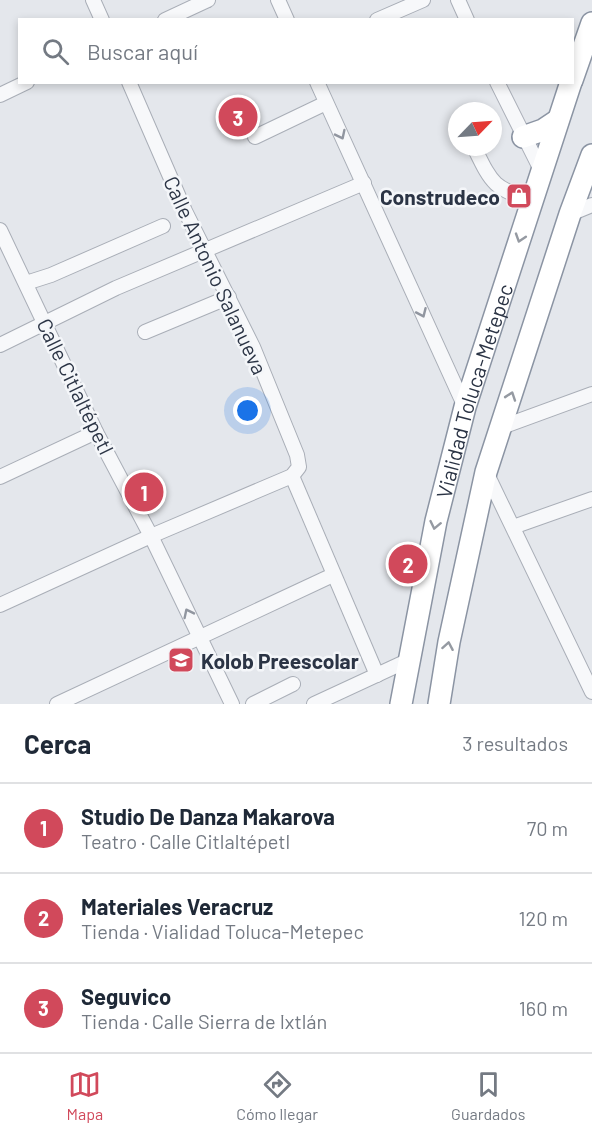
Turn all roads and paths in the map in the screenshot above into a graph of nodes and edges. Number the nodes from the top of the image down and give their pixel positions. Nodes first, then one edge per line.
1 (93, 0) edge
2 (208, 0) edge
3 (278, 0) edge
4 (423, 0) edge
5 (458, 0) edge
6 (101, 18) edge
7 (169, 18) edge
8 (286, 18) edge
9 (382, 18) edge
10 (466, 18) edge
11 (592, 23) edge
12 (574, 75) edge
13 (23, 84) edge
14 (130, 84) edge
15 (317, 84) edge
16 (498, 84) edge
17 (571, 84) edge
18 (0, 95) edge
19 (326, 103) junction
20 (558, 120) junction
21 (524, 136) junction
22 (255, 137) dead end
23 (592, 155) edge
24 (479, 156) edge
25 (542, 172) junction
26 (364, 183) junction
27 (533, 201) junction
28 (592, 206) edge
29 (570, 214) junction
30 (163, 226) dead end
31 (0, 230) edge
32 (205, 251) junction
33 (26, 283) junction
34 (229, 297) junction
35 (45, 323) junction
36 (145, 332) dead end
37 (0, 345) edge
38 (592, 394) edge
39 (465, 407) junction
40 (500, 428) junction
41 (96, 432) junction
42 (486, 472) junction
43 (295, 473) junction
44 (0, 477) edge
45 (592, 499) edge
46 (513, 527) junction
47 (151, 536) junction
48 (333, 575) junction
49 (0, 605) edge
50 (199, 636) junction
51 (409, 660) junction
52 (586, 667) edge
53 (376, 675) junction
54 (293, 684) dead end
55 (592, 692) edge
56 (339, 699) edge
57 (444, 699) edge
58 (57, 704) edge
59 (232, 704) edge
60 (253, 704) edge
61 (314, 704) edge
62 (401, 704) edge

1 - 6 street
2 - 7 street
3 - 8 street
4 - 9 street
5 - 10 street
11 - 12 highway, Vialidad Toluca-Metepec
13 - 18 street
14 - 32 street, Calle Antonio Salanueva
15 - 19 street
16 - 21 street
17 - 20 highway, Vialidad Toluca-Metepec
19 - 22 street
19 -> 26 street
20 - 21 highway
20 - 25 highway, Vialidad Toluca-Metepec
21 - 25 street
23 - 29 highway, Vialidad Toluca-Metepec
24 - 27 street
25 - 27 highway, Vialidad Toluca-Metepec
26 - 32 street
26 -> 39 street
27 -> 39 highway, Vialidad Toluca-Metepec
28 - 29 street
40 -> 29 highway, Vialidad Toluca-Metepec
30 - 33 street
31 - 33 street, Calle Citlaltépetl
32 - 34 street, Calle Antonio Salanueva
32 - 35 street
33 - 35 street, Calle Citlaltépetl
34 - 36 street
34 - 43 street, Calle Antonio Salanueva
35 - 37 street
35 - 41 street, Calle Citlaltépetl
38 - 40 street
39 -> 51 highway, Vialidad Toluca-Metepec
40 - 42 highway, Vialidad Toluca-Metepec
41 - 44 street
41 - 47 street, Calle Citlaltépetl
42 - 46 street
57 -> 42 highway, Vialidad Toluca-Metepec
43 - 47 street
43 - 48 street, Calle Antonio Salanueva
45 - 46 street
46 - 52 street
47 - 49 street
50 -> 47 street, Calle Citlaltépetl
48 - 50 street
48 - 53 street, Calle Antonio Salanueva
50 - 58 street
50 - 59 street, Calle Citlaltépetl
51 - 53 street
51 - 62 highway, Vialidad Toluca-Metepec
52 - 55 street
53 - 56 street
54 - 60 street
56 - 61 street

